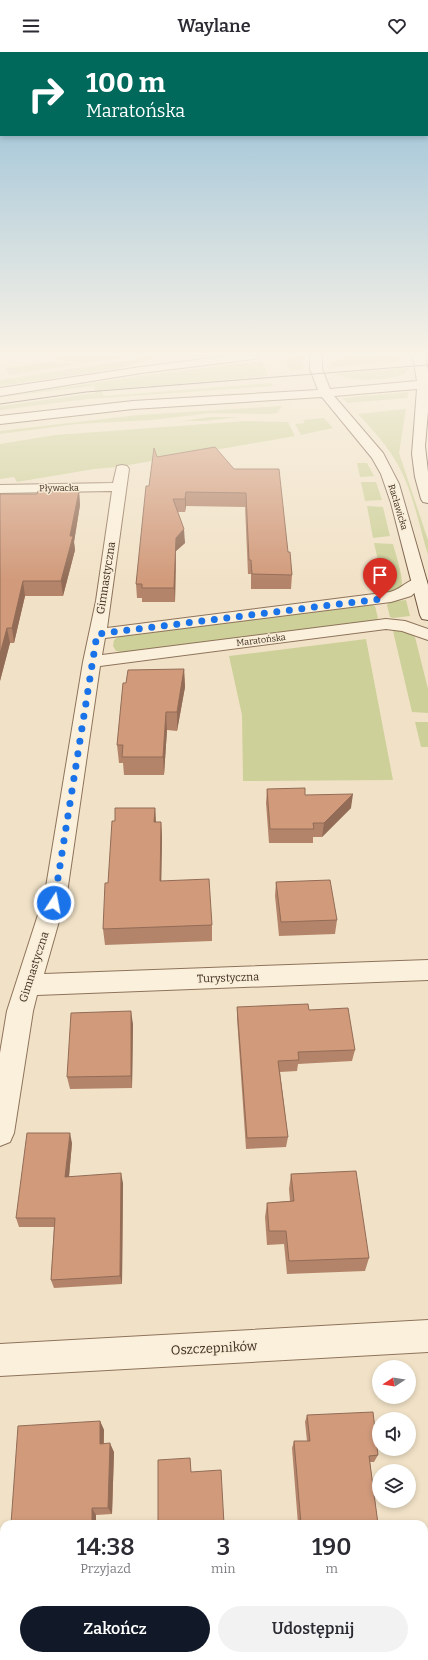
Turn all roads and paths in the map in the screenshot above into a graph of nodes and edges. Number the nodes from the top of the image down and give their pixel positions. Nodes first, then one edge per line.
1 (358, 431) edge
2 (420, 431) edge
3 (121, 478) joint
4 (0, 489) edge
5 (428, 499) edge
6 (419, 582) junction
7 (428, 616) edge
8 (97, 634) junction
9 (428, 635) edge
10 (92, 662) junction
11 (428, 970) edge
12 (28, 985) junction
13 (0, 1133) edge
14 (428, 1336) edge
15 (0, 1360) edge

1 - 6 street, Racławicka
2 - 5 street
3 - 4 street, Pływacka
3 - 8 street, Gimnastyczna
6 - 7 street, Racławicka
6 - 8 street
8 - 10 street, Gimnastyczna
9 - 10 street, Maratońska
10 - 12 street, Gimnastyczna
11 - 12 street, Turystyczna
12 - 13 street, Gimnastyczna
14 - 15 street, Oszczepników

